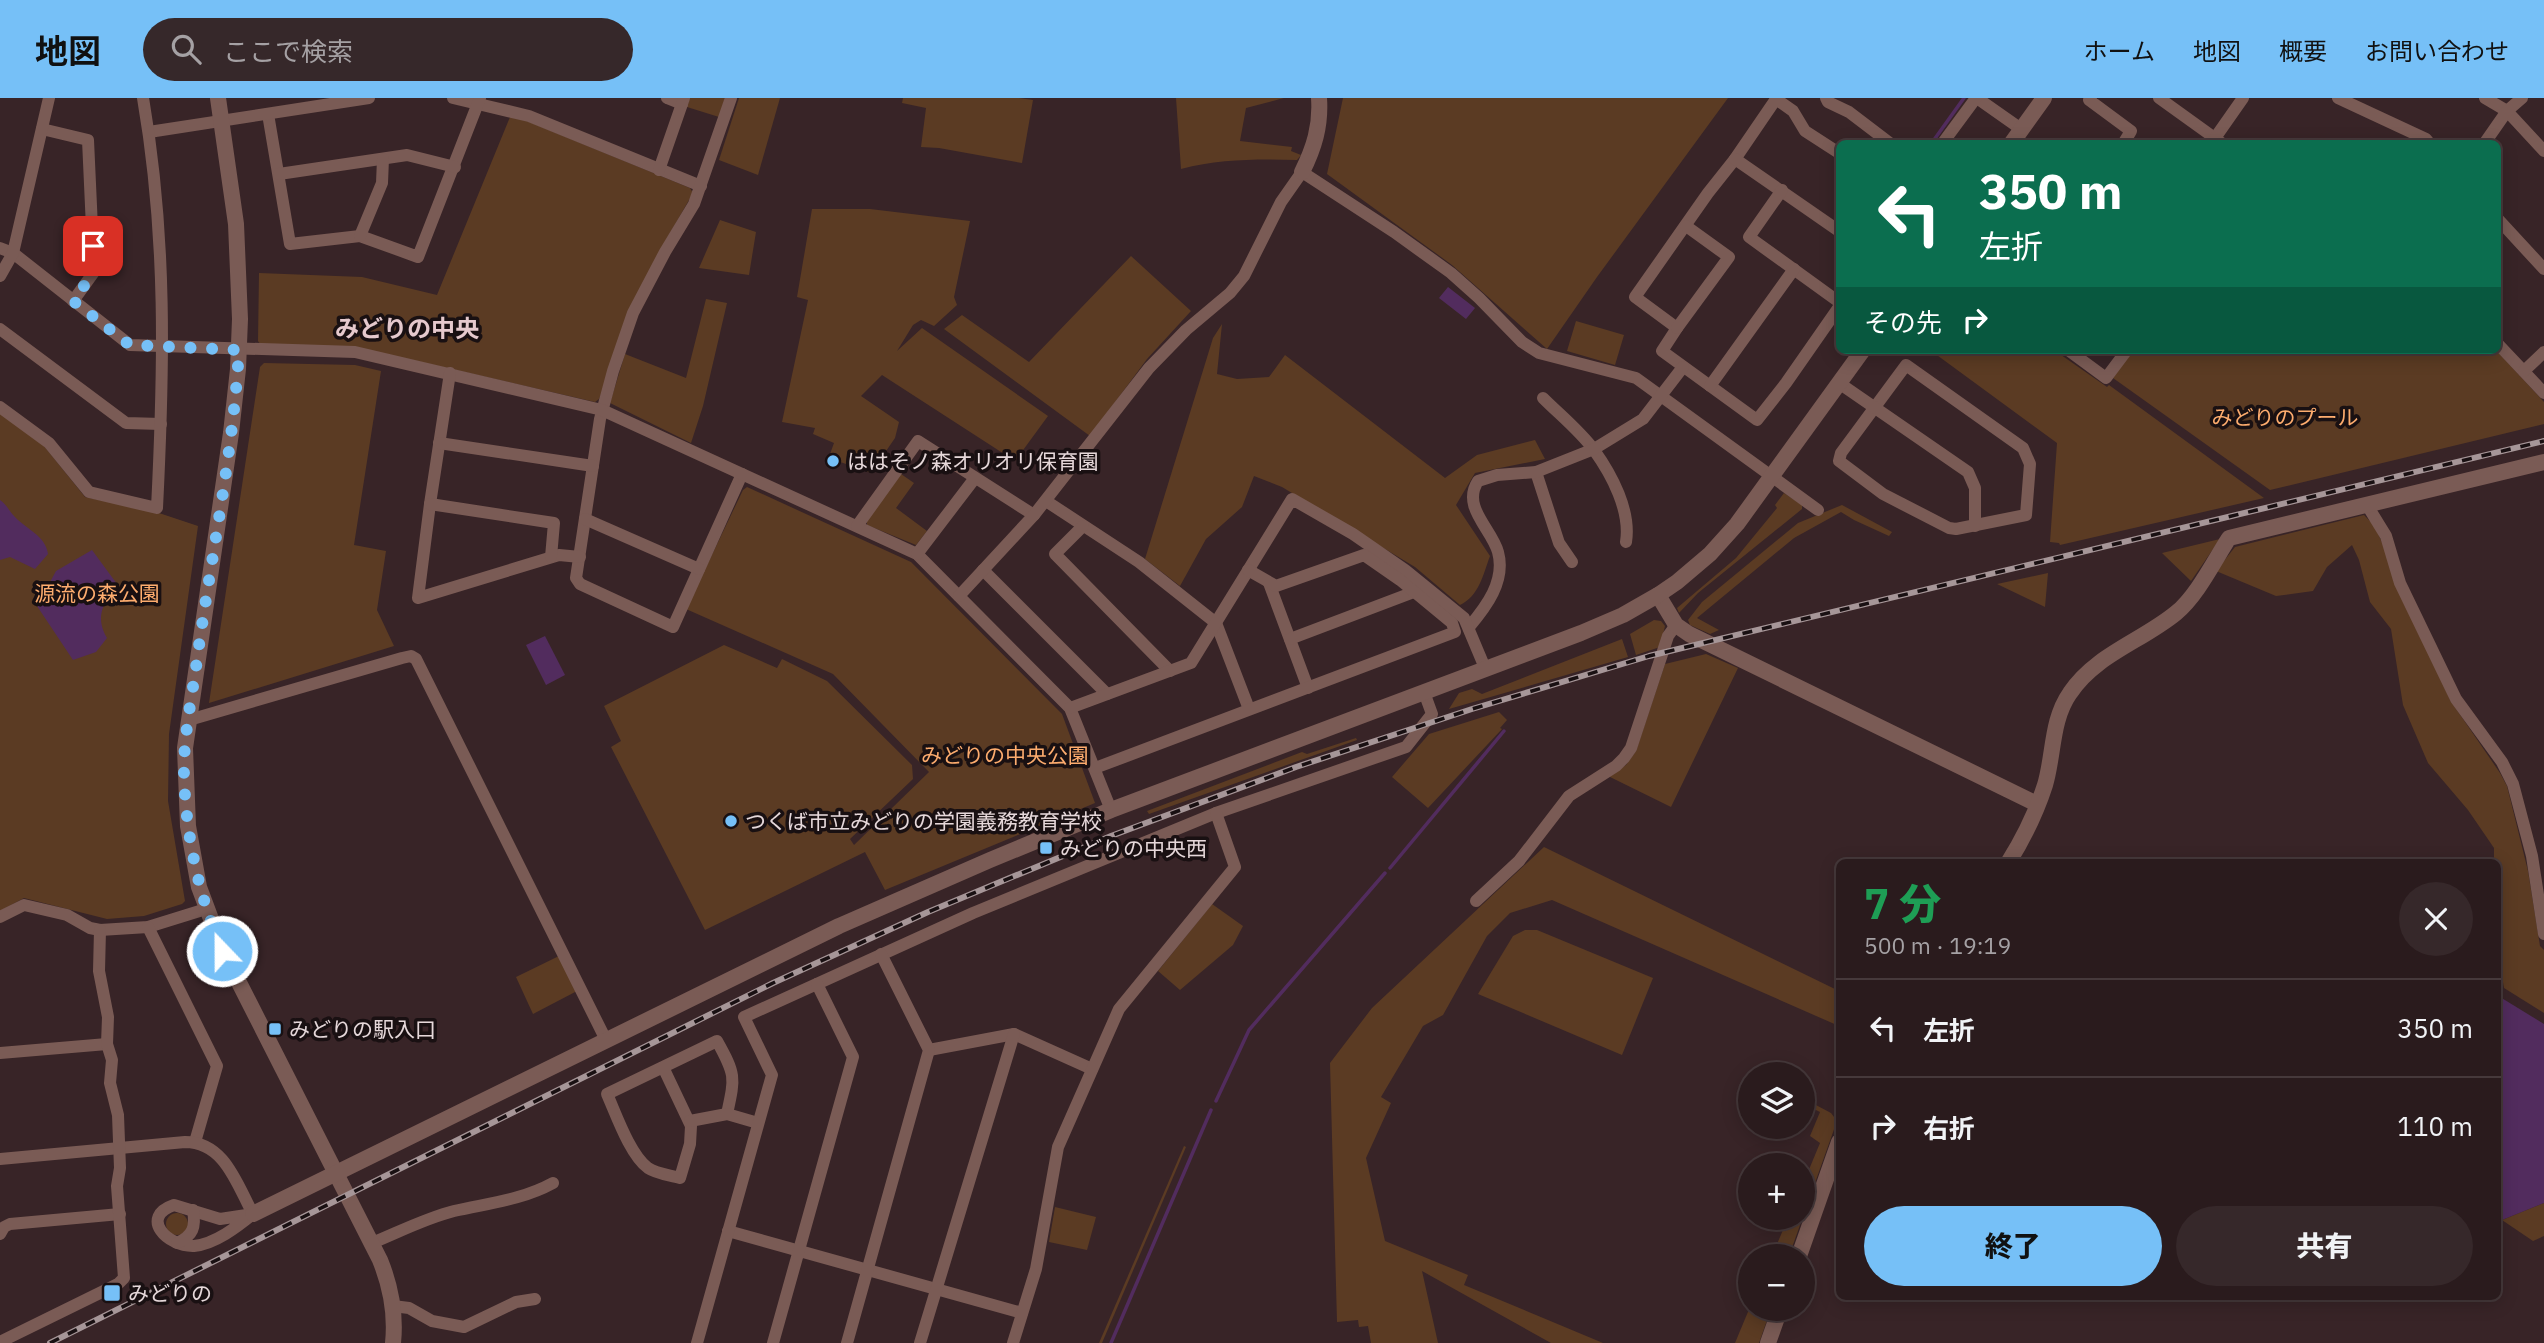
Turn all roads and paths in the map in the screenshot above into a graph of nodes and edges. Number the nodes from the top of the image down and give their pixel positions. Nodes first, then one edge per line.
1 (49, 98) edge
2 (143, 98) edge
3 (218, 98) edge
4 (369, 98) edge
5 (453, 98) edge
6 (667, 98) edge
7 (732, 98) edge
8 (1319, 98) edge
9 (1826, 98) edge
10 (1977, 98) edge
11 (2044, 98) edge
12 (2091, 98) edge
13 (2159, 98) edge
14 (2243, 98) edge
15 (2338, 98) edge
16 (2486, 98) edge
17 (2522, 98) edge
18 (479, 101) edge
19 (683, 101) edge
20 (294, 104) edge
21 (2507, 111) junction
22 (268, 114) junction
23 (222, 120) junction
24 (42, 129) junction
25 (149, 132) junction
26 (2015, 139) edge
27 (1886, 140) edge
28 (1945, 140) edge
29 (2125, 140) edge
30 (2218, 140) edge
31 (2220, 140) edge
32 (2427, 140) edge
33 (2487, 140) edge
34 (1836, 151) edge
35 (2544, 151) edge
36 (383, 159) junction
37 (1735, 159) junction
38 (455, 167) junction
39 (659, 170) junction
40 (1301, 172) junction
41 (279, 174) junction
42 (701, 186) junction
43 (1782, 190) junction
44 (2501, 222) edge
45 (1686, 226) junction
46 (1836, 229) edge
47 (360, 236) junction
48 (0, 248) edge
49 (13, 253) junction
50 (1794, 269) junction
51 (2544, 269) edge
52 (0, 276) edge
53 (73, 301) junction
54 (1836, 302) edge
55 (1836, 308) edge
56 (1677, 328) junction
57 (0, 329) edge
58 (164, 347) junction
59 (2501, 347) edge
60 (239, 350) junction
61 (2544, 352) edge
62 (1860, 354) edge
63 (2073, 354) edge
64 (2124, 354) edge
65 (1684, 367) junction
66 (2524, 371) junction
67 (450, 373) junction
68 (1839, 383) junction
69 (1710, 386) junction
70 (2544, 393) edge
71 (1662, 397) junction
72 (1543, 398) dead end
73 (0, 407) edge
74 (1874, 408) junction
75 (602, 410) junction
76 (161, 424) junction
77 (439, 443) junction
78 (1594, 449) junction
79 (2544, 462) edge
80 (593, 466) junction
81 (1536, 472) junction
82 (742, 474) junction
83 (1771, 477) junction
84 (975, 478) junction
85 (1046, 501) junction
86 (430, 504) junction
87 (2367, 505) junction
88 (1818, 510) dead end
89 (1034, 515) junction
90 (585, 519) junction
91 (857, 526) junction
92 (1083, 526) junction
93 (1975, 526) junction
94 (1626, 542) dead end
95 (917, 554) junction
96 (551, 557) junction
97 (580, 557) junction
98 (1572, 562) dead end
99 (699, 569) junction
100 (983, 570) junction
101 (1248, 570) junction
102 (1269, 583) junction
103 (1415, 592) junction
104 (1658, 595) junction
105 (959, 596) junction
106 (1216, 623) junction
107 (1676, 625) junction
108 (1469, 628) junction
109 (1290, 639) junction
110 (1485, 668) junction
111 (1170, 671) junction
112 (1308, 688) junction
113 (1424, 692) junction
114 (1107, 694) junction
115 (1070, 708) junction
116 (1249, 709) junction
117 (189, 720) junction
118 (1094, 768) junction
119 (2037, 804) junction
120 (1111, 810) junction
121 (1216, 813) junction
122 (2011, 859) edge
123 (1476, 901) dead end
124 (206, 909) junction
125 (0, 918) edge
126 (148, 928) junction
127 (100, 930) junction
128 (2544, 934) edge
129 (881, 954) junction
130 (817, 984) junction
131 (1014, 1034) junction
132 (606, 1040) junction
133 (107, 1044) junction
134 (929, 1051) junction
135 (0, 1053) edge
136 (663, 1067) junction
137 (1092, 1069) junction
138 (727, 1114) junction
139 (690, 1121) junction
140 (758, 1123) junction
141 (195, 1142) junction
142 (120, 1149) junction
143 (1836, 1151) edge
144 (0, 1159) edge
145 (336, 1172) junction
146 (553, 1183) dead end
147 (193, 1210) junction
148 (120, 1214) junction
149 (253, 1214) junction
150 (728, 1231) junction
151 (0, 1234) edge
152 (177, 1243) junction
153 (372, 1243) junction
154 (1803, 1244) edge
155 (799, 1252) junction
156 (867, 1270) junction
157 (935, 1289) junction
158 (535, 1299) dead end
159 (393, 1306) junction
160 (1022, 1313) junction
161 (1776, 1321) edge
162 (2, 1340) edge
163 (393, 1343) edge
164 (697, 1343) edge
165 (773, 1343) edge
166 (847, 1343) edge
167 (920, 1343) edge
168 (1013, 1343) edge
169 (1768, 1343) edge

1 - 24 street
2 - 25 street
3 - 23 street
4 - 20 street
5 - 18 street
6 - 19 street
7 - 42 street
8 - 40 street
9 - 27 street
10 - 26 street
10 - 28 street
11 - 26 street
12 - 29 street
13 - 30 street
14 - 31 street
15 - 32 street
16 - 21 street
17 - 21 street
18 - 38 street
18 - 39 street
19 - 39 street
20 - 22 street
21 - 33 street
21 - 35 street
22 - 23 street
22 - 41 street
23 - 25 street
23 - 60 street
24 - 49 street
24 - 53 street
25 - 58 street
34 - 37 street
36 - 38 street
36 - 41 street
36 - 47 street
37 - 43 street
37 - 45 street
38 - 47 street
39 - 42 street
40 - 71 street
40 - 85 street
41 - 47 street
42 - 75 street
43 - 46 street
43 - 50 street
44 - 51 street
45 - 56 street
45 - 56 street
48 - 49 street
49 - 52 street
49 - 53 street
50 - 54 street
50 - 69 street
53 - 58 street
55 - 69 street
56 - 65 street
57 - 76 street
58 - 60 street
58 - 76 street
59 - 66 street
60 - 67 street
60 - 117 street
61 - 66 street
62 - 68 street
63 - 64 street
65 - 69 street
65 - 71 street
66 - 70 street
67 - 75 street
67 - 77 street
68 - 74 street
68 - 83 street
71 - 78 street
71 - 83 street
72 - 78 street
73 - 76 street
74 - 93 street
74 - 93 street
74 - 93 street
75 - 80 street
75 - 82 street
77 - 80 street
77 - 86 street
78 - 81 street
78 - 94 street
79 - 87 street
80 - 90 street
81 - 98 street
81 - 108 street
82 - 91 street
82 - 99 street
83 - 88 street
83 - 104 street
84 - 89 street
84 - 91 street
84 - 95 street
85 - 89 street
85 - 92 street
86 - 96 street
86 - 96 street
87 - 119 street
87 - 128 street
89 - 100 street
90 - 97 street
90 - 99 street
91 - 95 street
92 - 106 street
92 - 111 street
95 - 105 street
96 - 97 street
97 - 99 street
100 - 105 street
100 - 114 street
101 - 102 street
101 - 106 street
101 - 108 street
102 - 103 street
102 - 109 street
103 - 109 street
103 - 112 street
104 - 107 street
104 - 110 street
105 - 115 street
106 - 111 street
106 - 116 street
107 - 119 street
107 - 123 street
108 - 110 street
109 - 112 street
110 - 113 street
111 - 114 street
112 - 116 street
113 - 120 street
113 - 121 street
114 - 115 street
115 - 118 street
116 - 118 street
117 - 124 street
117 - 132 street
118 - 120 street
119 - 122 street
120 - 132 street
121 - 129 street
121 - 137 street
124 - 126 street
124 - 145 street
125 - 127 street
126 - 127 street
126 - 141 street
127 - 133 street
129 - 130 street
129 - 134 street
130 - 140 street
130 - 155 street
131 - 134 street
131 - 137 street
131 - 157 street
132 - 145 street
133 - 135 street
133 - 142 street
134 - 156 street
136 - 138 street
136 - 139 street
136 - 139 street
137 - 160 street
138 - 139 street
138 - 140 street
140 - 150 street
141 - 142 street
141 - 149 street
142 - 144 street
142 - 148 street
143 - 154 street
145 - 149 street
145 - 153 street
146 - 153 street
147 - 149 street
147 - 152 street
147 - 152 street
148 - 151 street
148 - 162 street
149 - 152 street
150 - 155 street
150 - 164 street
153 - 159 street
155 - 156 street
155 - 165 street
156 - 157 street
156 - 166 street
157 - 160 street
157 - 167 street
158 - 159 street
159 - 163 street
160 - 168 street
161 - 169 street

